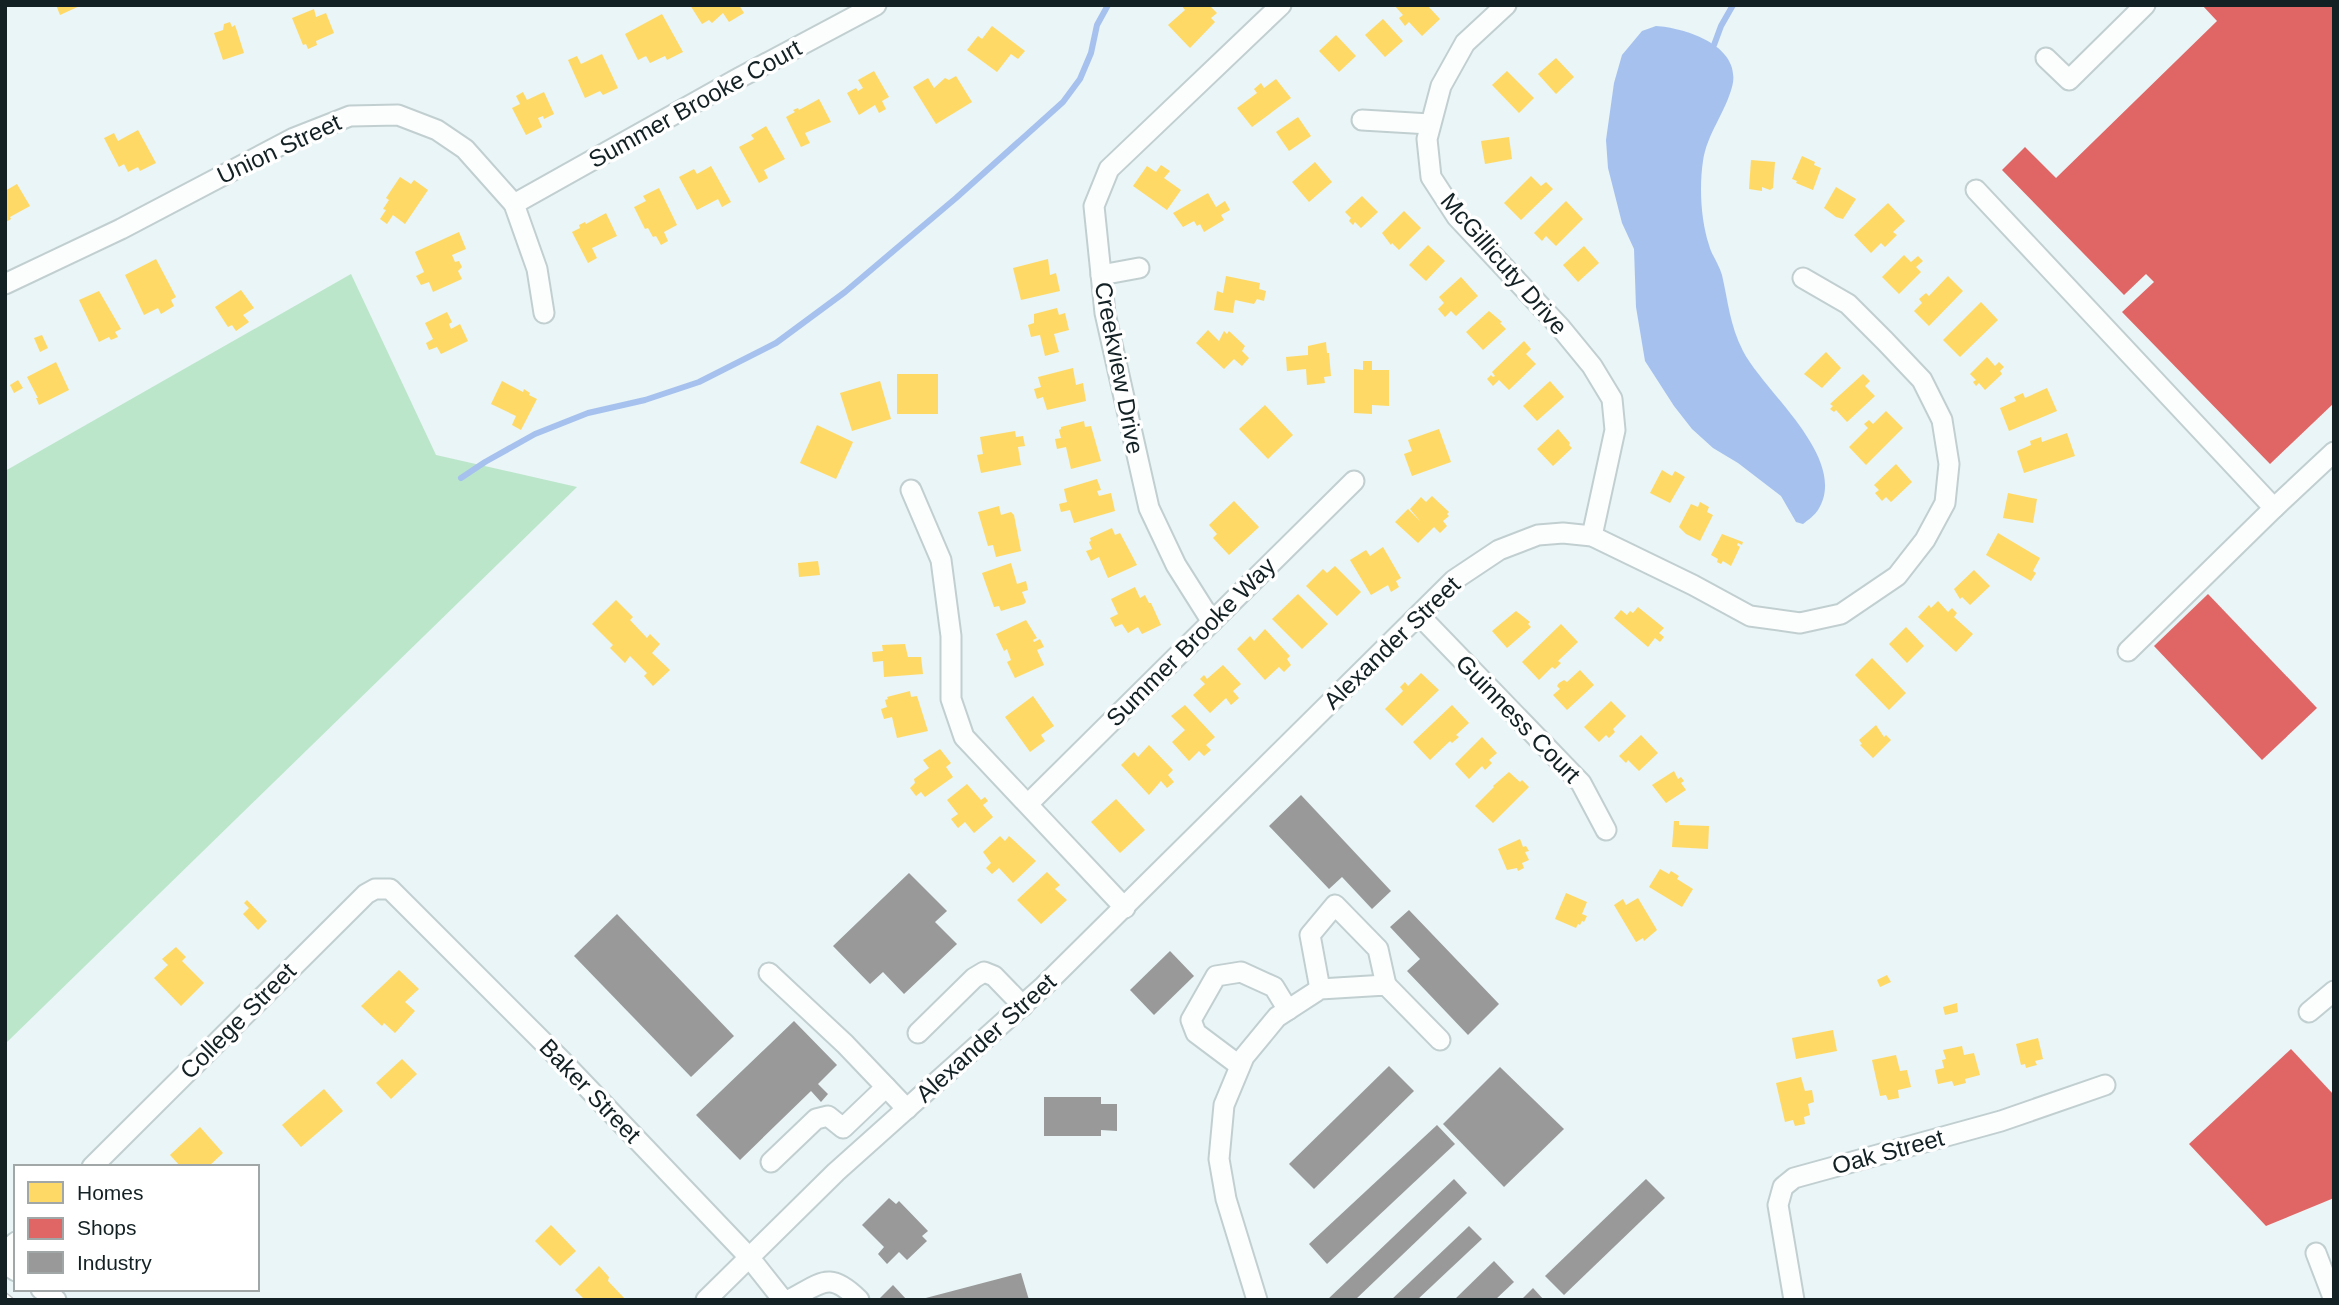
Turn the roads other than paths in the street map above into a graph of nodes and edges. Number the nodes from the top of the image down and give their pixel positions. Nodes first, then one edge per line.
1 (876, 5) edge
2 (1281, 5) edge
3 (1507, 5) edge
4 (2145, 5) edge
5 (2046, 58) dead end
6 (1362, 120) dead end
7 (1430, 124) junction
8 (1976, 190) dead end
9 (514, 204) junction
10 (1139, 268) dead end
11 (1101, 275) junction
12 (1803, 278) dead end
13 (5, 284) edge
14 (544, 313) dead end
15 (2334, 452) edge
16 (1354, 481) dead end
17 (911, 490) dead end
18 (2274, 508) junction
19 (1592, 536) junction
20 (1419, 615) junction
21 (1212, 622) junction
22 (2127, 651) dead end
23 (1028, 804) junction
24 (1606, 830) dead end
25 (390, 889) joint
26 (1125, 908) junction
27 (769, 973) dead end
28 (1386, 985) junction
29 (1320, 989) junction
30 (2334, 991) edge
31 (1023, 1006) junction
32 (1288, 1010) junction
33 (2309, 1012) dead end
34 (918, 1033) dead end
35 (1440, 1040) dead end
36 (1240, 1066) junction
37 (2105, 1085) dead end
38 (886, 1087) junction
39 (907, 1109) junction
40 (843, 1128) junction
41 (862, 1149) junction
42 (771, 1162) dead end
43 (94, 1165) edge
44 (2316, 1253) dead end
45 (749, 1257) junction
46 (706, 1300) edge
47 (786, 1300) edge
48 (859, 1300) edge
49 (1257, 1300) edge
50 (1794, 1300) edge
51 (2334, 1300) edge

1 - 9 street, Summer Brooke Court
2 - 11 street, Creekview Drive
3 - 7 street, McGillicuty Drive
4 - 5 street
6 - 7 street
7 - 19 street, McGillicuty Drive
8 - 18 street
9 - 13 street, Union Street
9 - 14 street, Union Street
10 - 11 street
11 - 21 street, Creekview Drive
12 - 19 street, Alexander Street
15 - 18 street
16 - 21 street, Summer Brooke Way
17 - 23 street
18 - 22 street
19 - 20 street, Alexander Street
20 - 24 street, Guinness Court
20 - 26 street, Alexander Street
21 - 23 street, Summer Brooke Way
23 - 26 street
25 - 43 street, College Street
25 - 45 street, Baker Street
26 - 31 street, Alexander Street
27 - 38 street
28 - 29 street
28 - 29 street
28 - 35 street
29 - 32 street
30 - 33 street
31 - 34 street
31 - 39 street, Alexander Street
32 - 36 street
32 - 36 street
36 - 49 street
37 - 50 street, Oak Street
38 - 39 street
38 - 40 street
39 - 41 street, Alexander Street
40 - 41 street
40 - 42 street
41 - 45 street, Alexander Street
44 - 51 street
45 - 46 street, Alexander Street
45 - 47 street, Baker Street
47 - 48 street

